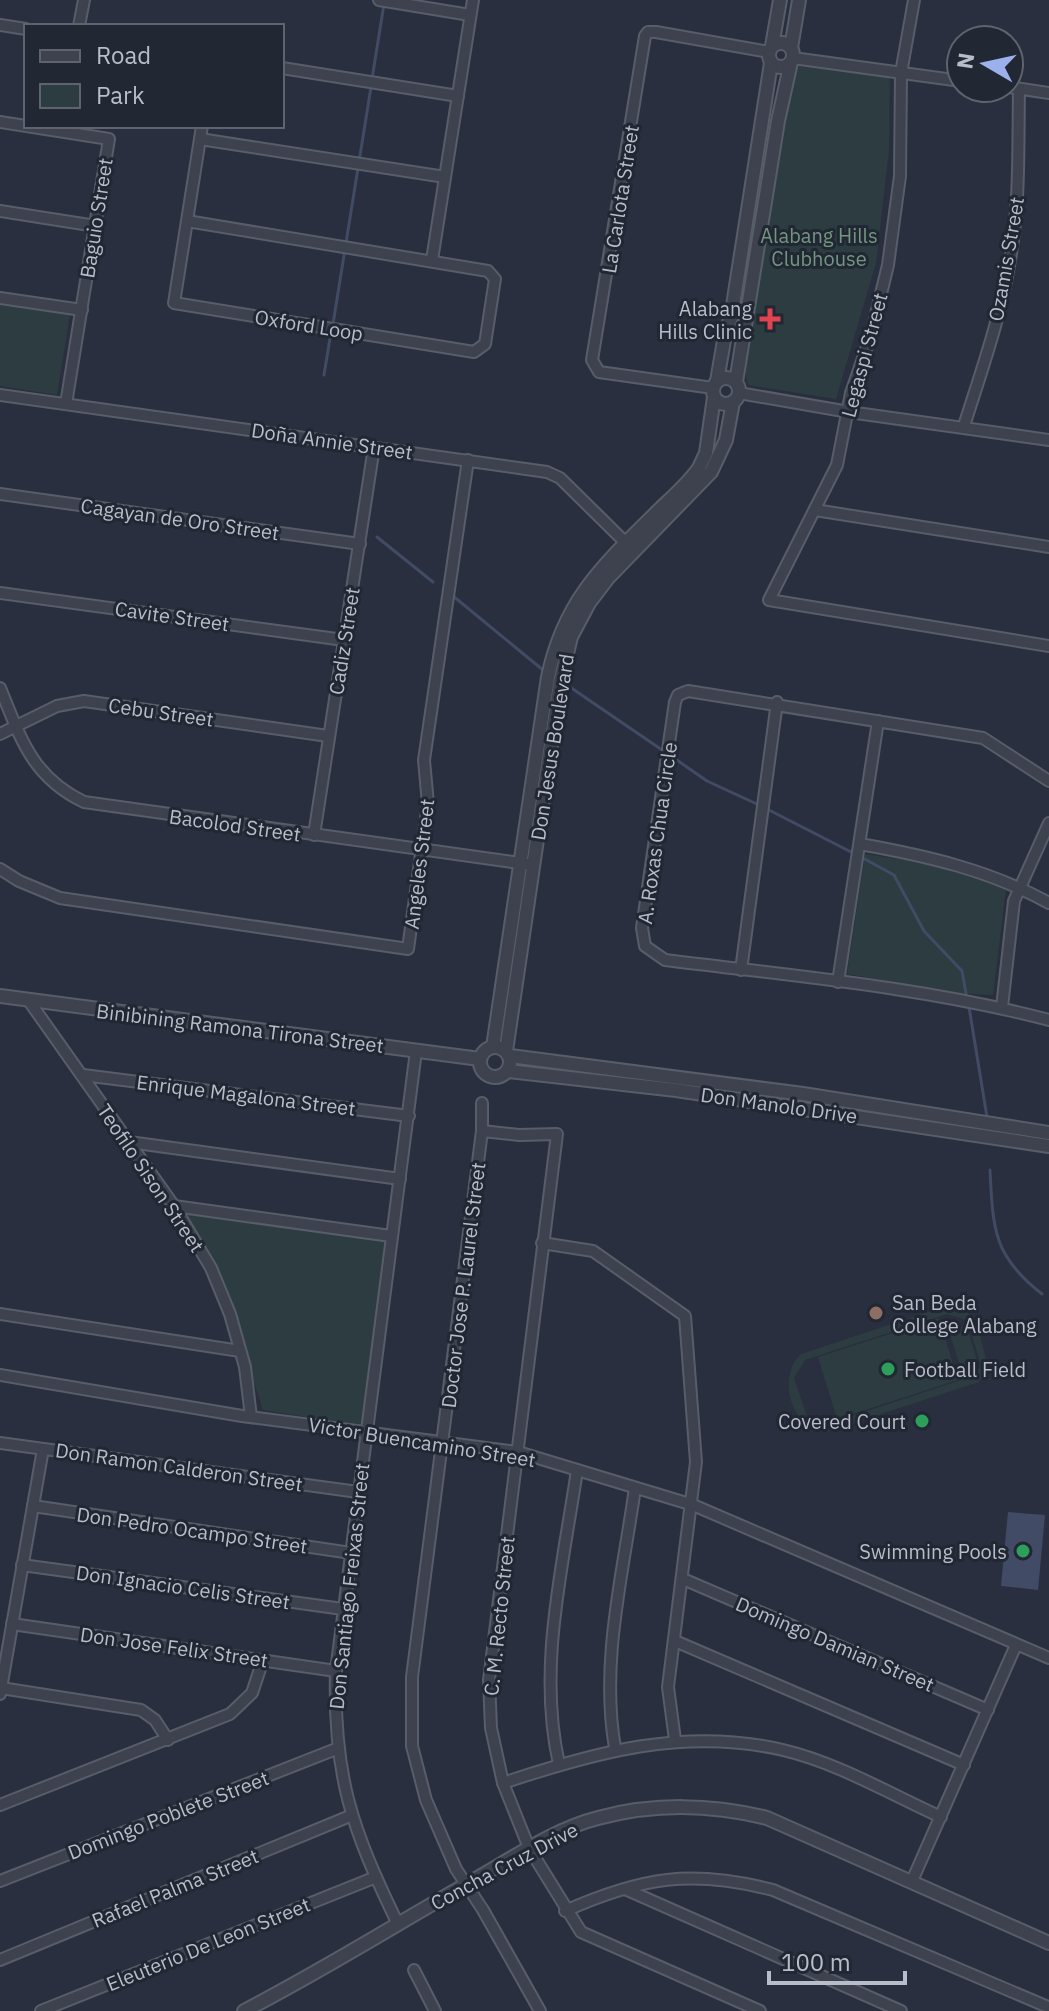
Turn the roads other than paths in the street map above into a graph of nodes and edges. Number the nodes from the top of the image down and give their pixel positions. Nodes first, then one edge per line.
1 (84, 0) edge
2 (379, 0) edge
3 (473, 0) edge
4 (780, 0) edge
5 (799, 0) edge
6 (914, 0) edge
7 (470, 15) junction
8 (79, 24) edge
9 (0, 25) edge
10 (24, 29) edge
11 (771, 54) junction
12 (792, 56) junction
13 (284, 68) edge
14 (901, 73) junction
15 (945, 79) edge
16 (1025, 90) edge
17 (1049, 93) edge
18 (458, 96) junction
19 (1015, 104) edge
20 (771, 120) junction
21 (0, 122) edge
22 (24, 126) edge
23 (38, 128) edge
24 (202, 128) edge
25 (200, 139) junction
26 (445, 177) junction
27 (0, 211) edge
28 (187, 221) junction
29 (96, 226) junction
30 (432, 260) junction
31 (0, 298) edge
32 (82, 310) junction
33 (737, 319) junction
34 (714, 389) junction
35 (736, 392) junction
36 (0, 395) edge
37 (66, 404) junction
38 (849, 412) junction
39 (964, 426) junction
40 (1049, 440) edge
41 (374, 447) junction
42 (712, 455) junction
43 (468, 460) junction
44 (0, 494) edge
45 (815, 510) junction
46 (360, 544) junction
47 (630, 547) junction
48 (1049, 547) edge
49 (0, 593) edge
50 (344, 640) junction
51 (1049, 646) edge
52 (0, 688) edge
53 (777, 702) junction
54 (878, 721) junction
55 (16, 727) junction
56 (0, 734) edge
57 (328, 736) junction
58 (1049, 781) edge
59 (1049, 823) edge
60 (314, 835) junction
61 (422, 850) junction
62 (859, 851) junction
63 (527, 864) junction
64 (0, 869) edge
65 (1018, 886) junction
66 (1049, 903) edge
67 (741, 970) junction
68 (838, 982) junction
69 (0, 996) edge
70 (29, 1001) junction
71 (1002, 1007) junction
72 (1049, 1020) edge
73 (416, 1051) junction
74 (503, 1051) junction
75 (480, 1059) junction
76 (508, 1071) junction
77 (83, 1075) junction
78 (749, 1087) junction
79 (747, 1102) junction
80 (482, 1103) dead end
81 (887, 1114) junction
82 (409, 1116) junction
83 (482, 1131) junction
84 (1049, 1133) edge
85 (129, 1142) junction
86 (1049, 1146) edge
87 (400, 1179) junction
88 (174, 1206) junction
89 (391, 1236) junction
90 (542, 1243) junction
91 (0, 1316) edge
92 (240, 1351) junction
93 (0, 1375) edge
94 (251, 1417) junction
95 (366, 1431) junction
96 (444, 1442) junction
97 (0, 1443) edge
98 (43, 1449) junction
99 (518, 1452) junction
100 (577, 1470) junction
101 (635, 1488) junction
102 (358, 1492) junction
103 (693, 1505) junction
104 (33, 1506) junction
105 (351, 1553) junction
106 (22, 1565) junction
107 (683, 1579) junction
108 (343, 1609) junction
109 (12, 1624) junction
110 (675, 1641) junction
111 (1016, 1645) junction
112 (1049, 1658) edge
113 (263, 1660) junction
114 (336, 1671) junction
115 (0, 1691) edge
116 (988, 1710) junction
117 (168, 1740) junction
118 (675, 1740) junction
119 (615, 1748) junction
120 (336, 1749) junction
121 (559, 1764) junction
122 (964, 1765) junction
123 (503, 1783) junction
124 (1, 1803) edge
125 (350, 1816) junction
126 (941, 1817) junction
127 (529, 1848) junction
128 (376, 1877) junction
129 (0, 1881) edge
130 (912, 1881) junction
131 (468, 1884) junction
132 (625, 1889) junction
133 (565, 1911) junction
134 (397, 1922) junction
135 (1049, 1943) edge
136 (0, 1960) edge
137 (414, 1970) dead end
138 (1048, 2007) edge
139 (41, 2011) edge
140 (244, 2011) edge
141 (435, 2011) edge
142 (540, 2011) edge
143 (760, 2011) edge
144 (901, 2011) edge

1 - 8 street
2 - 7 street
3 - 7 street
4 - 11 street, Don Jesus Boulevard
5 - 12 street, Don Jesus Boulevard
6 - 14 street, Legaspi Street
7 - 18 street
9 - 10 street
11 - 12 street
11 - 12 street
11 - 20 street, Don Jesus Boulevard
11 - 34 street, La Carlota Street
12 - 14 street
12 - 20 street, Don Jesus Boulevard
13 - 18 street
14 - 15 street
14 - 38 street, Legaspi Street
16 - 17 street
18 - 26 street
19 - 39 street, Ozamis Street
20 - 33 street, Don Jesus Boulevard
21 - 22 street, Baguio Street
23 - 29 street, Baguio Street
24 - 25 street, Oxford Loop
25 - 26 street
25 - 28 street, Oxford Loop
26 - 30 street
27 - 29 street
28 - 30 street
28 - 30 street, Oxford Loop
29 - 32 street, Baguio Street
31 - 32 street
32 - 37 street, Baguio Street
33 - 34 street, Don Jesus Boulevard
33 - 35 street, Don Jesus Boulevard
34 - 35 street
34 - 35 street
34 - 42 street, Don Jesus Boulevard
35 - 38 street
35 - 42 street, Don Jesus Boulevard
36 - 37 street, Doña Annie Street
37 - 41 street, Doña Annie Street
38 - 39 street
38 - 45 street, Legaspi Street
39 - 40 street
41 - 43 street, Doña Annie Street
41 - 46 street, Cadiz Street
42 - 47 street, Don Jesus Boulevard
43 - 47 street, Doña Annie Street
43 - 61 street, Angeles Street
44 - 46 street, Cagayan de Oro Street
45 - 48 street
45 - 51 street, Legaspi Street
46 - 50 street, Cadiz Street
47 - 63 street, Don Jesus Boulevard
49 - 50 street, Cavite Street
50 - 57 street, Cadiz Street
52 - 55 street, Bacolod Street
53 - 54 street, A. Roxas Chua Circle
53 - 67 street
53 - 67 street, A. Roxas Chua Circle
54 - 58 street, A. Roxas Chua Circle
54 - 62 street
55 - 56 street, Cebu Street
55 - 57 street, Cebu Street
55 - 60 street, Bacolod Street
57 - 60 street, Cadiz Street
59 - 65 street
60 - 61 street, Bacolod Street
61 - 63 street, Bacolod Street
61 - 64 street, Angeles Street
62 - 65 street
62 - 68 street
63 - 74 street, Don Jesus Boulevard
65 - 66 street
65 - 71 street
67 - 68 street, A. Roxas Chua Circle
68 - 71 street, A. Roxas Chua Circle
69 - 70 street, Binibining Ramona Tirona Street
70 - 73 street, Binibining Ramona Tirona Street
70 - 77 street, Teofilo Sison Street
71 - 72 street, A. Roxas Chua Circle
73 - 75 street, Binibining Ramona Tirona Street
73 - 82 street, Don Santiago Freixas Street
74 - 75 street
74 - 76 street, Don Jesus Boulevard
74 - 78 street, Don Manolo Drive
75 - 76 street, Don Manolo Drive
76 - 79 street, Don Manolo Drive
77 - 82 street, Enrique Magalona Street
77 - 85 street, Teofilo Sison Street
78 - 79 street
78 - 81 street, Don Manolo Drive
79 - 81 street, Don Manolo Drive
80 - 83 street, Doctor Jose P. Laurel Street
81 - 84 street, Don Manolo Drive
81 - 86 street, Don Manolo Drive
82 - 87 street, Don Santiago Freixas Street
83 - 90 street, C. M. Recto Street
83 - 96 street, Doctor Jose P. Laurel Street
85 - 87 street
85 - 88 street, Teofilo Sison Street
87 - 89 street, Don Santiago Freixas Street
88 - 89 street
88 - 92 street, Teofilo Sison Street
89 - 95 street, Don Santiago Freixas Street
90 - 99 street, C. M. Recto Street
90 - 103 street
91 - 92 street
92 - 94 street, Teofilo Sison Street
93 - 94 street, Victor Buencamino Street
94 - 95 street, Victor Buencamino Street
95 - 96 street, Victor Buencamino Street
95 - 102 street, Don Santiago Freixas Street
96 - 99 street, Victor Buencamino Street
96 - 131 street, Doctor Jose P. Laurel Street
97 - 98 street, Don Ramon Calderon Street
98 - 102 street, Don Ramon Calderon Street
98 - 104 street
99 - 100 street, Victor Buencamino Street
99 - 123 street, C. M. Recto Street
100 - 101 street, Victor Buencamino Street
100 - 121 street
101 - 103 street, Victor Buencamino Street
101 - 119 street
102 - 105 street, Don Santiago Freixas Street
103 - 107 street
103 - 111 street, Victor Buencamino Street
104 - 105 street, Don Pedro Ocampo Street
104 - 106 street
105 - 108 street, Don Santiago Freixas Street
106 - 108 street, Don Ignacio Celis Street
106 - 109 street
107 - 110 street
107 - 116 street, Domingo Damian Street
108 - 114 street, Don Santiago Freixas Street
109 - 113 street, Don Jose Felix Street
109 - 115 street
110 - 118 street
110 - 122 street
111 - 112 street, Victor Buencamino Street
111 - 116 street
113 - 114 street, Don Jose Felix Street
113 - 117 street
114 - 120 street, Don Santiago Freixas Street
115 - 117 street
116 - 122 street
117 - 124 street
118 - 119 street
118 - 126 street
119 - 121 street
120 - 125 street, Don Santiago Freixas Street
120 - 129 street, Domingo Poblete Street
121 - 123 street
122 - 126 street
123 - 127 street, C. M. Recto Street
125 - 128 street, Don Santiago Freixas Street
125 - 136 street, Rafael Palma Street
126 - 130 street
127 - 130 street, Concha Cruz Drive
127 - 131 street, Concha Cruz Drive
127 - 133 street, C. M. Recto Street
128 - 134 street, Don Santiago Freixas Street
128 - 139 street, Eleuterio De Leon Street
130 - 135 street, Concha Cruz Drive
131 - 134 street, Concha Cruz Drive
131 - 142 street, Doctor Jose P. Laurel Street
132 - 133 street
132 - 138 street
132 - 144 street
133 - 143 street, C. M. Recto Street
134 - 140 street, Concha Cruz Drive
137 - 141 street

